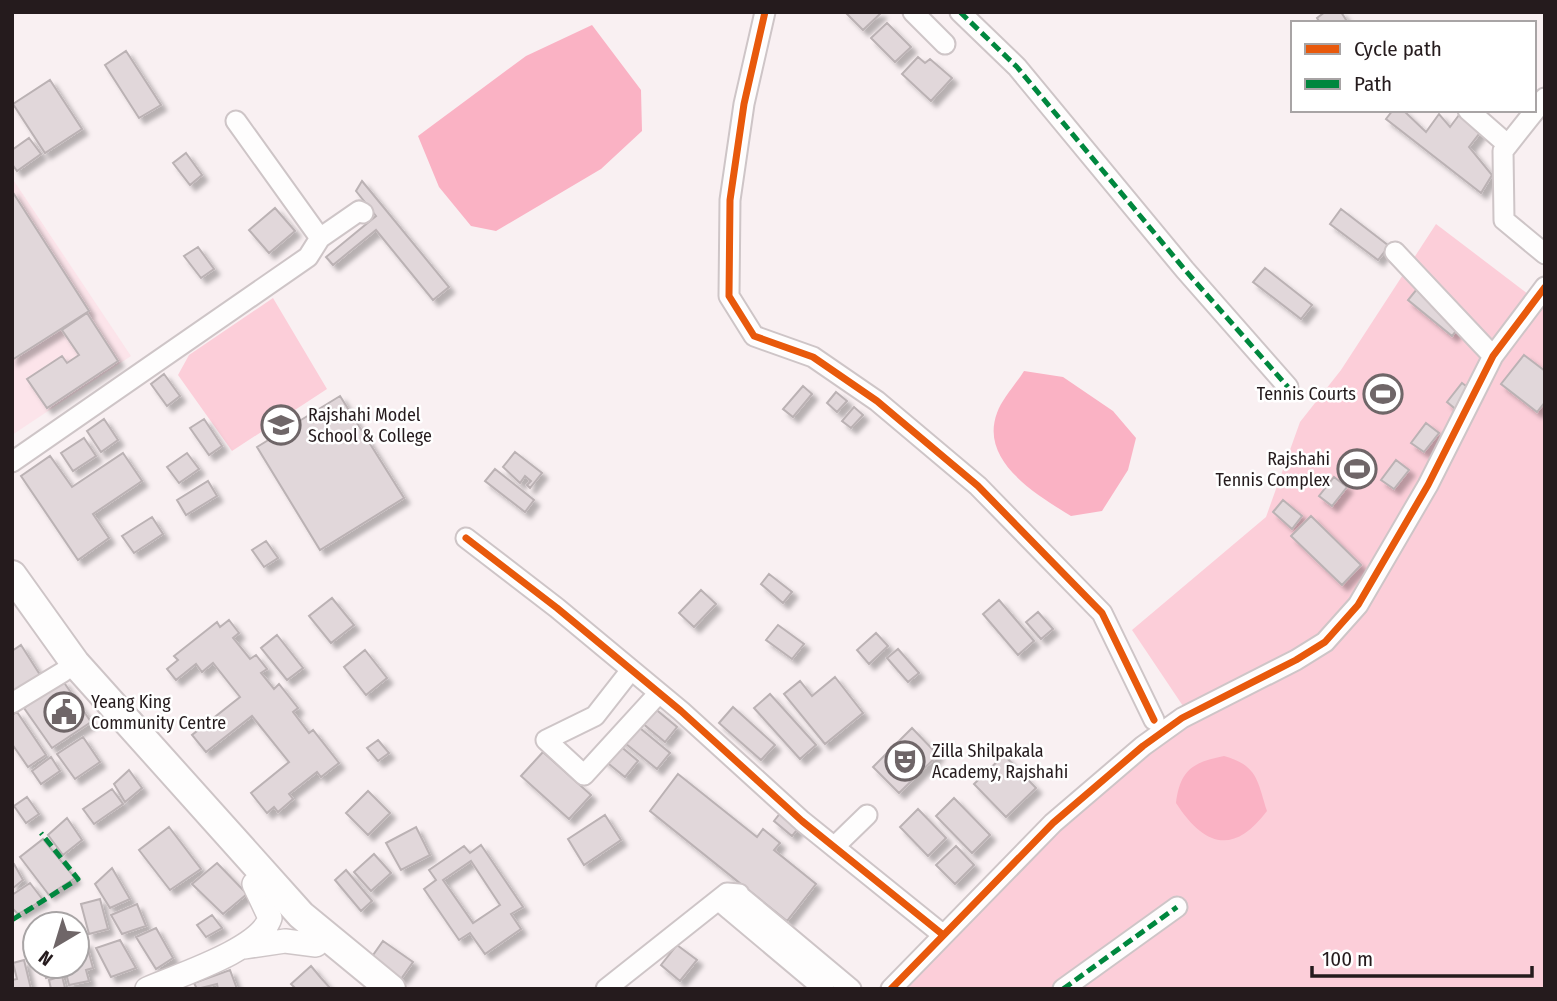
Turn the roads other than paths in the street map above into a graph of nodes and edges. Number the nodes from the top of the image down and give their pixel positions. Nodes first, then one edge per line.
1 (765, 12) edge
2 (913, 12) edge
3 (960, 12) edge
4 (945, 44) dead end
5 (1470, 112) edge
6 (1534, 112) edge
7 (236, 121) dead end
8 (1508, 145) junction
9 (363, 213) dead end
10 (320, 238) junction
11 (1395, 252) dead end
12 (1545, 254) edge
13 (1545, 287) edge
14 (1493, 356) junction
15 (1288, 387) dead end
16 (12, 462) edge
17 (466, 538) dead end
18 (12, 575) edge
19 (12, 603) edge
20 (631, 670) junction
21 (63, 671) junction
22 (659, 693) junction
23 (12, 704) edge
24 (1154, 720) dead end
25 (867, 815) dead end
26 (834, 846) junction
27 (254, 884) junction
28 (732, 900) junction
29 (1177, 907) dead end
30 (942, 934) junction
31 (316, 945) junction
32 (241, 947) junction
33 (147, 989) edge
34 (370, 989) edge
35 (391, 989) edge
36 (606, 989) edge
37 (824, 989) edge
38 (850, 989) edge
39 (891, 989) edge
40 (1063, 989) edge

1 - 24 street
2 - 4 street
3 - 15 street
5 - 8 street
6 - 8 street
7 - 10 street
8 - 12 street
9 - 10 street
10 - 16 street
11 - 14 street
13 - 14 street
14 - 30 street
17 - 20 street
18 - 35 highway
19 - 21 highway
20 - 22 street
20 - 22 street
21 - 23 street
21 - 27 highway
22 - 26 street
25 - 26 street
26 - 30 street
27 - 31 highway
27 - 32 main road
28 - 36 street
28 - 37 street
28 - 38 street
29 - 40 street
30 - 39 street
31 - 32 main road
31 - 34 highway
32 - 33 main road

